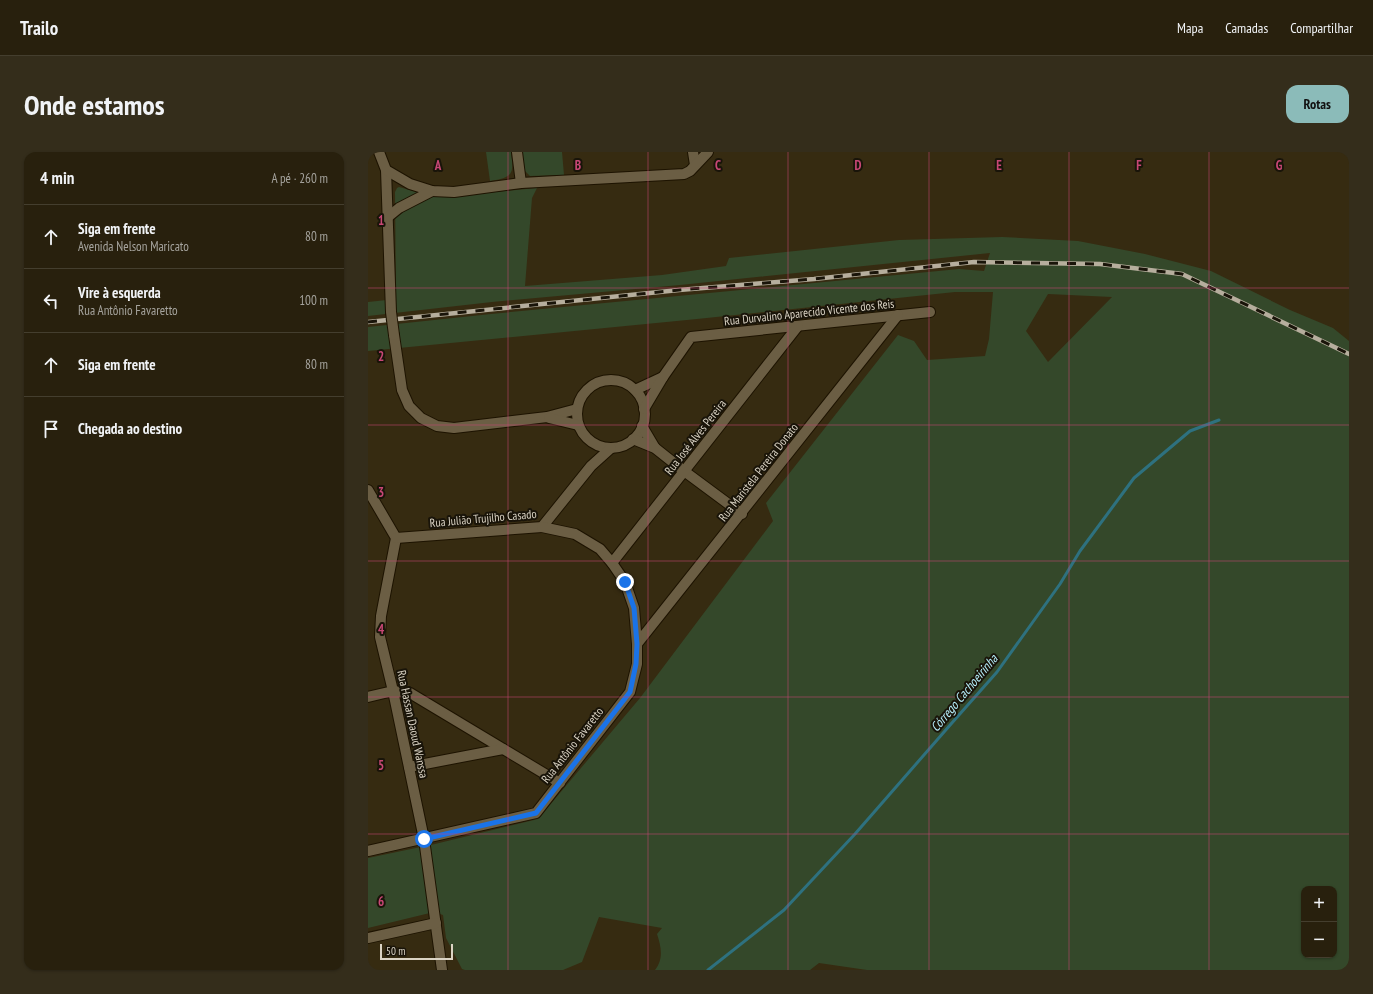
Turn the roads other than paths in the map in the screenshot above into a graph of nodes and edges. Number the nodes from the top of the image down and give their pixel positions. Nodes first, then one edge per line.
1 (379, 152) edge
2 (516, 152) edge
3 (693, 152) edge
4 (708, 152) edge
5 (695, 165) junction
6 (386, 170) junction
7 (521, 183) junction
8 (432, 191) junction
9 (388, 217) junction
10 (930, 312) dead end
11 (898, 315) junction
12 (798, 326) junction
13 (663, 377) junction
14 (635, 390) junction
15 (577, 409) junction
16 (644, 409) junction
17 (547, 417) junction
18 (578, 425) junction
19 (642, 426) junction
20 (633, 440) junction
21 (594, 444) junction
22 (611, 448) junction
23 (655, 448) junction
24 (591, 466) junction
25 (684, 471) junction
26 (368, 490) edge
27 (742, 514) junction
28 (542, 527) junction
29 (396, 538) junction
30 (612, 563) junction
31 (637, 644) junction
32 (393, 692) junction
33 (368, 697) edge
34 (503, 749) junction
35 (409, 767) junction
36 (560, 783) junction
37 (424, 839) junction
38 (368, 851) edge
39 (436, 923) junction
40 (368, 938) edge
41 (442, 970) edge

1 - 6 street
2 - 7 street
3 - 5 street
4 - 5 street
5 - 7 street
6 - 8 street
6 - 9 street
7 - 8 street
8 - 9 street
9 - 17 street, bridge
10 - 11 street, Rua Durvalino Aparecido Vicente dos Reis
11 - 12 street, Rua Durvalino Aparecido Vicente dos Reis
11 - 27 street, Rua Maristela Pereira Donato
12 - 13 street, Rua Durvalino Aparecido Vicente dos Reis
12 - 25 street, Rua José Alves Pereira
13 - 14 street
13 - 16 street
14 - 15 street
14 - 16 street
15 - 17 street
15 - 18 street
16 - 19 street
17 - 18 street
18 - 21 street
19 - 20 street
19 - 23 street
20 - 22 street
20 - 23 street
21 - 22 street
21 - 24 street
22 - 24 street, Rua Julião Trujilho Casado
23 - 25 street
24 - 28 street, Rua Julião Trujilho Casado
25 - 27 street
25 - 30 street, Rua José Alves Pereira
26 - 29 street
27 - 31 street, Rua Maristela Pereira Donato
28 - 29 street, Rua Julião Trujilho Casado
28 - 30 street
29 - 32 street, Rua Hassan Daoud Wanssa
30 - 31 street
31 - 36 street, Rua Antônio Favaretto
32 - 33 street
32 - 34 street
32 - 35 street, Rua Hassan Daoud Wanssa
34 - 35 street
34 - 36 street
35 - 37 street, Rua Hassan Daoud Wanssa
36 - 37 street, Rua Antônio Favaretto
37 - 38 street
37 - 39 street, Rua Hassan Daoud Wanssa
39 - 40 street
39 - 41 street, Rua Hassan Daoud Wanssa

